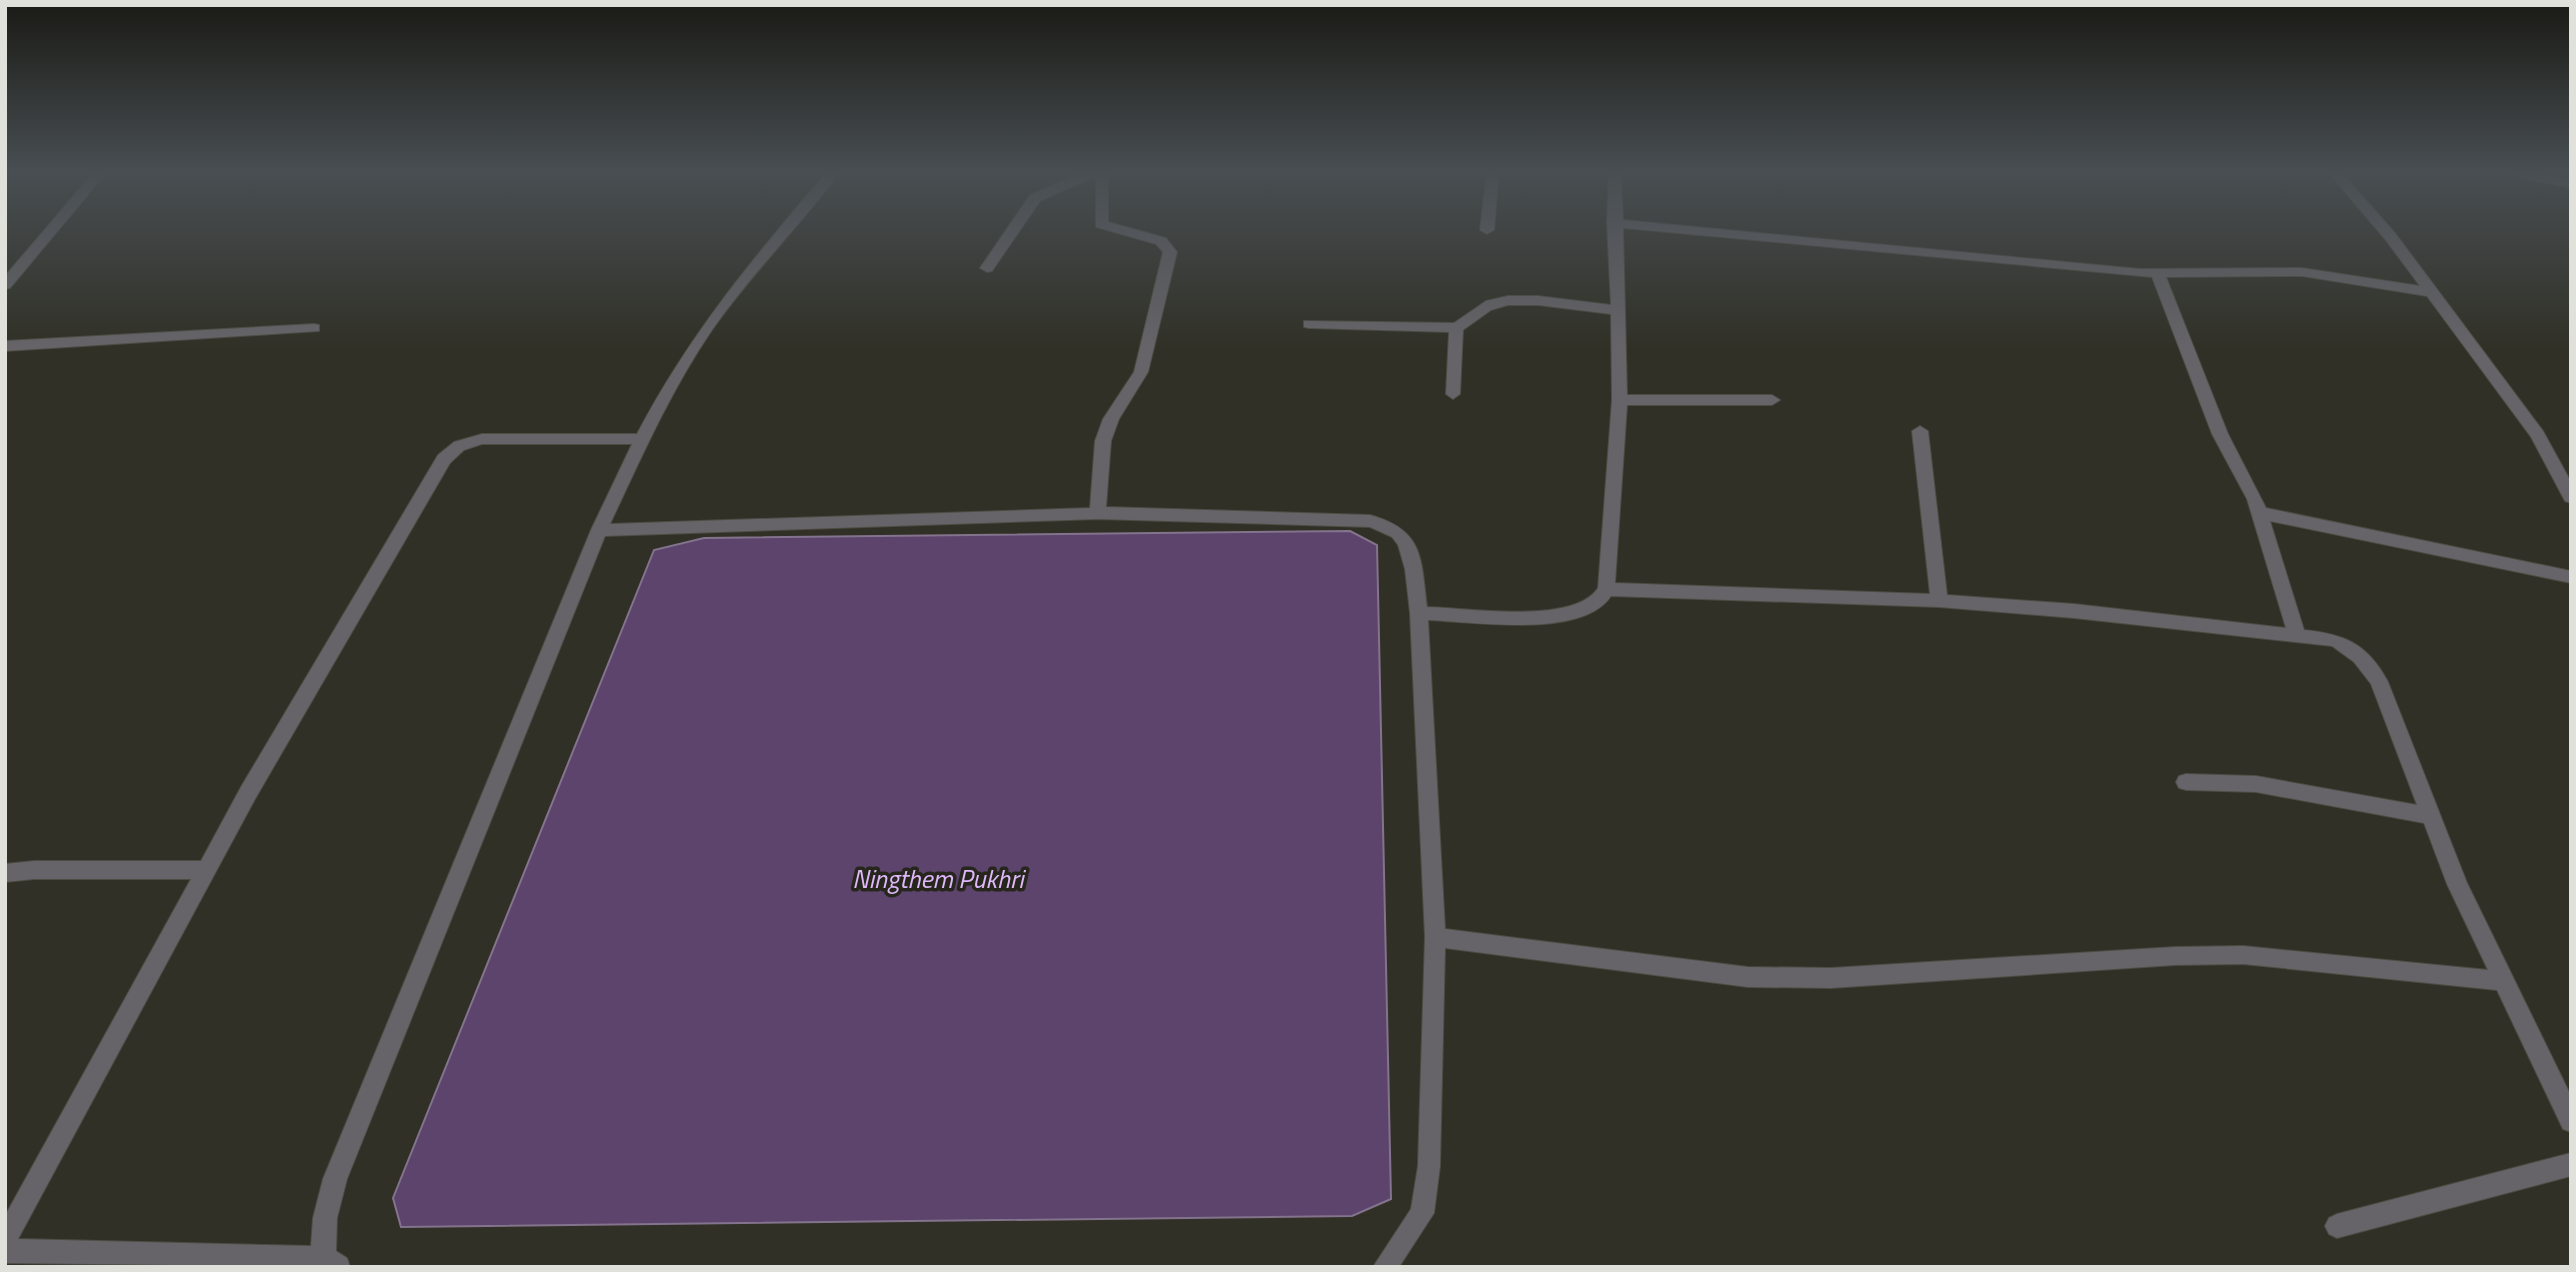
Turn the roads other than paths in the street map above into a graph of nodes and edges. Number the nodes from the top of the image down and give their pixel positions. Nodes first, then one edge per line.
1 (51, 231) edge
2 (784, 231) edge
3 (1012, 231) edge
4 (1131, 231) edge
5 (1614, 231) edge
6 (1688, 231) edge
7 (2386, 231) edge
8 (987, 268) dead end
9 (2158, 274) junction
10 (5, 285) edge
11 (2431, 292) junction
12 (1616, 310) junction
13 (1309, 324) dead end
14 (314, 328) dead end
15 (1456, 328) junction
16 (5, 346) edge
17 (1453, 394) dead end
18 (1620, 400) junction
19 (1772, 400) dead end
20 (1920, 431) dead end
21 (641, 439) junction
22 (2571, 497) edge
23 (1098, 513) junction
24 (2260, 513) junction
25 (599, 530) junction
26 (2571, 577) edge
27 (1606, 589) junction
28 (1939, 601) junction
29 (1419, 613) junction
30 (2297, 636) junction
31 (2186, 782) dead end
32 (2430, 816) junction
33 (207, 870) junction
34 (5, 873) edge
35 (1435, 937) junction
36 (2502, 981) junction
37 (2571, 1121) edge
38 (2571, 1164) edge
39 (2337, 1227) dead end
40 (5, 1240) edge
41 (5, 1251) edge
42 (331, 1263) edge
43 (1385, 1267) edge

1 - 10 street
2 - 21 street
3 - 8 street
4 - 23 street
5 - 12 street
6 - 9 street
7 - 11 street
9 - 11 street
9 - 24 street
11 - 22 street
12 - 15 street
12 - 18 street
13 - 15 street
14 - 16 street
15 - 17 street
18 - 19 street
18 - 27 street
20 - 28 street
21 - 25 street
21 - 33 street
23 - 25 street
23 - 29 street
24 - 26 street
24 - 30 street
25 - 42 street
27 - 28 street
27 - 29 street
28 - 30 street
29 - 35 street
30 - 32 street
31 - 32 street
32 - 36 street
33 - 34 street
33 - 40 street
35 - 36 street
35 - 43 street
36 - 37 street
38 - 39 street
41 - 42 street

